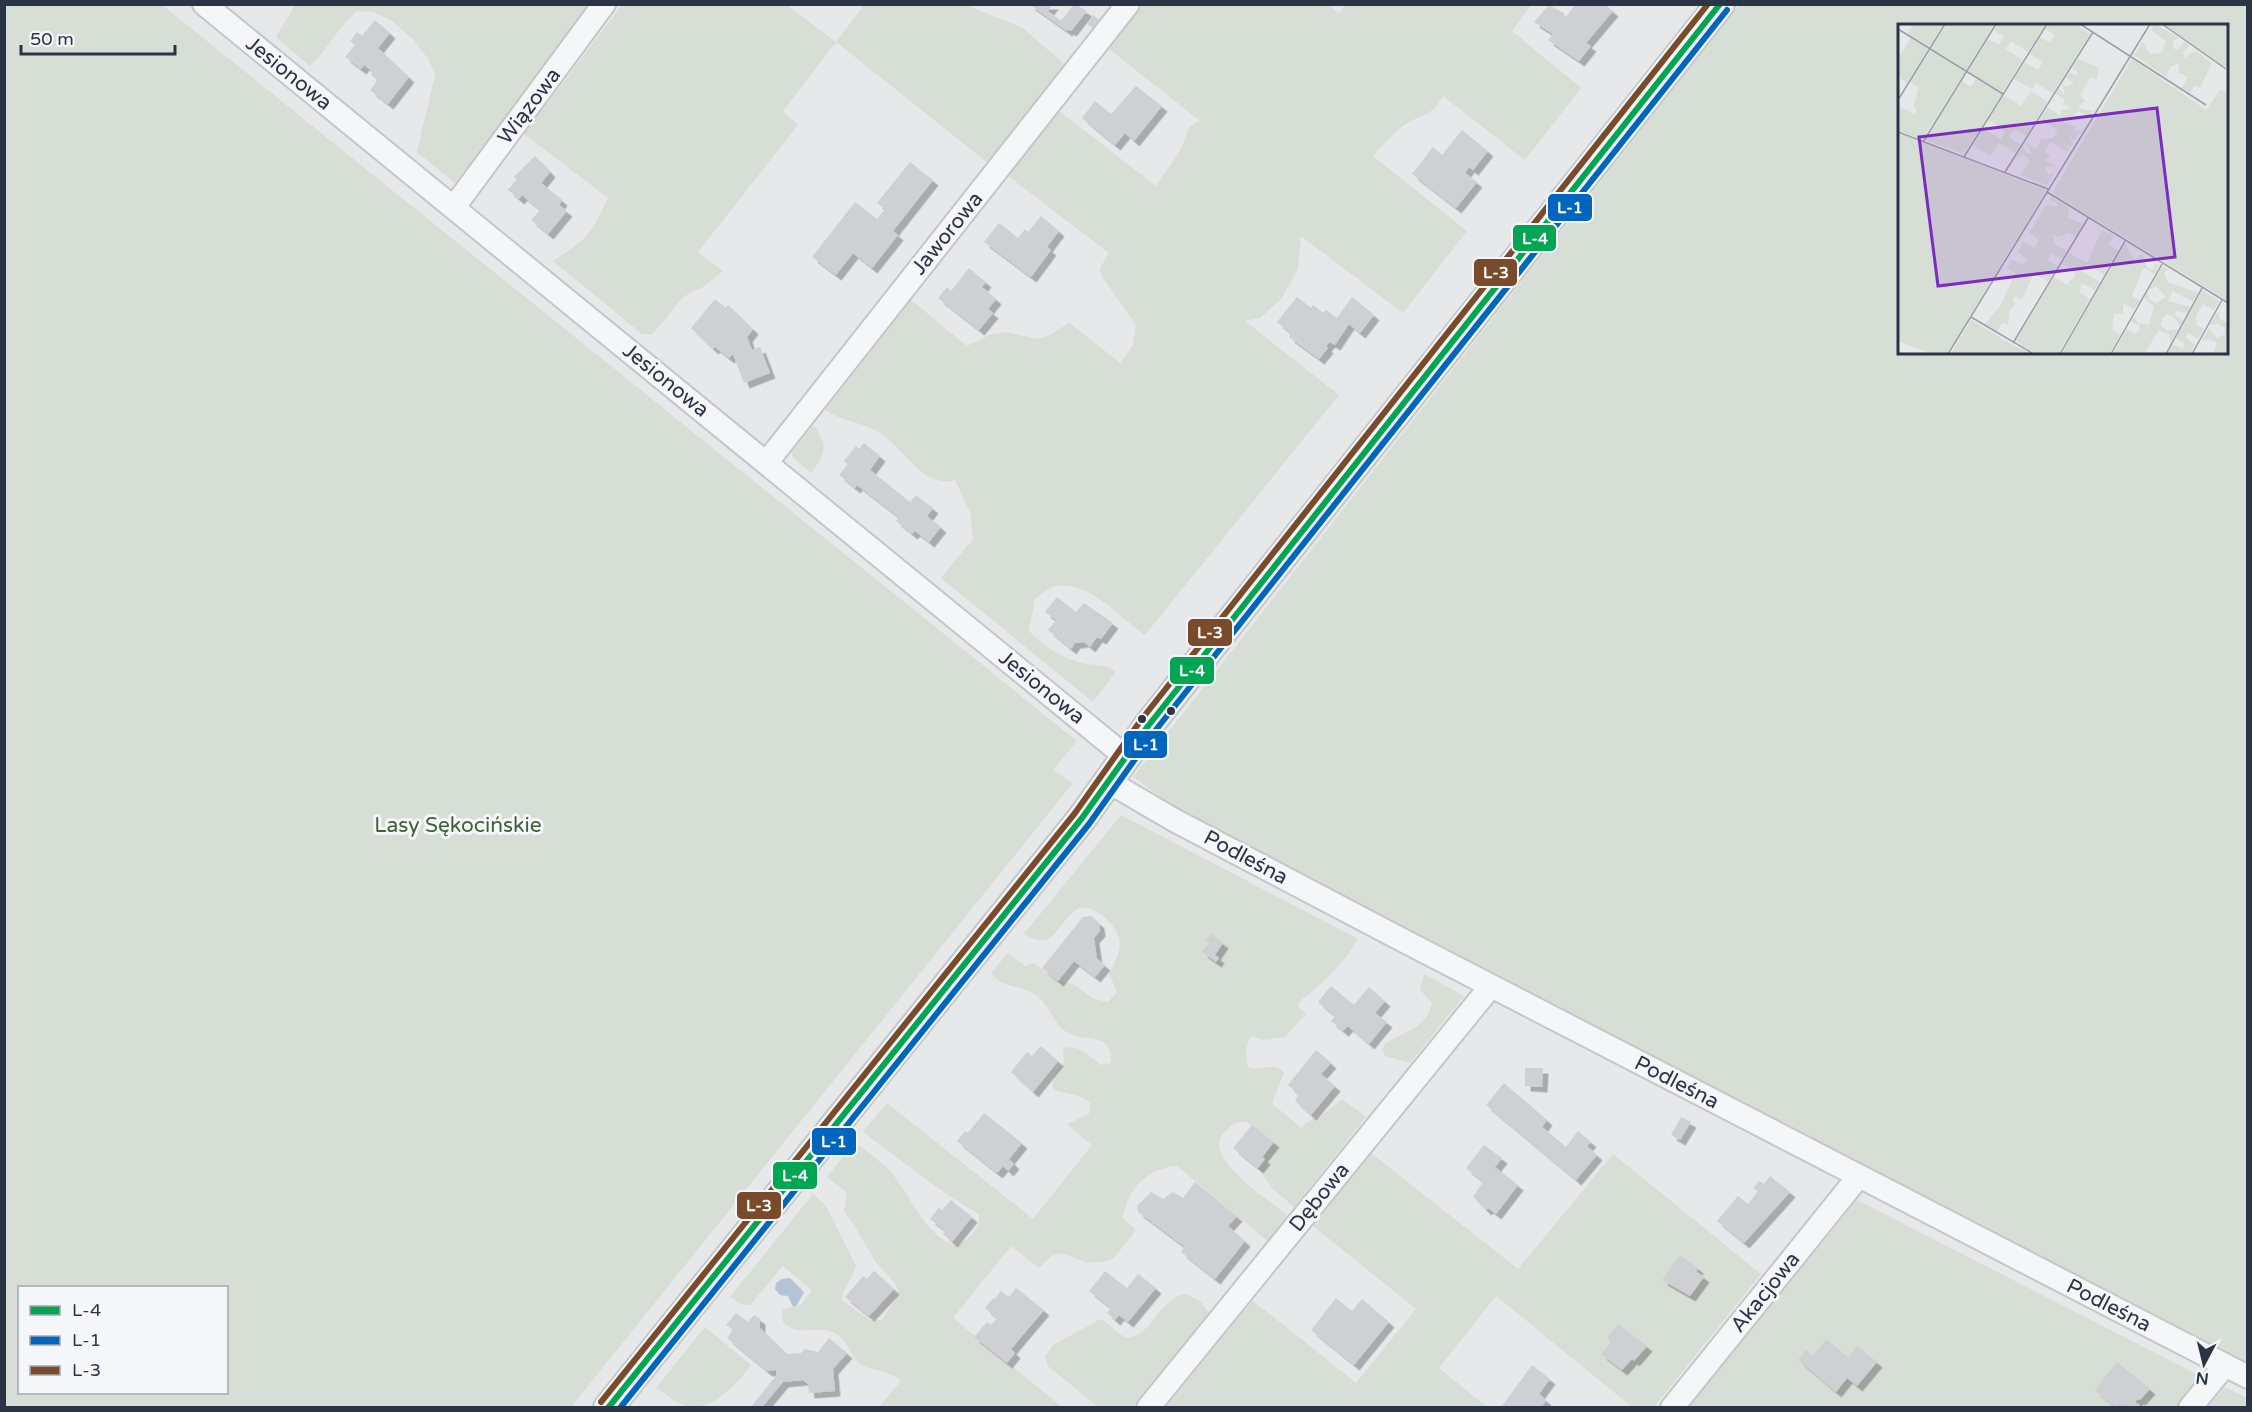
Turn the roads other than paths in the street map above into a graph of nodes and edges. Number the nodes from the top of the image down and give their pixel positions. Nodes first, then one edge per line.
1 (204, 4) edge
2 (604, 4) edge
3 (1128, 4) edge
4 (1720, 4) edge
5 (454, 207) junction
6 (767, 462) junction
7 (1126, 757) junction
8 (1108, 782) junction
9 (1491, 986) junction
10 (1859, 1176) junction
11 (2225, 1365) junction
12 (2247, 1377) edge
13 (608, 1407) edge
14 (1148, 1407) edge
15 (1672, 1407) edge
16 (2190, 1407) edge

1 - 5 street, Jesionowa
2 - 5 street, Wiązowa
3 - 6 street, Jaworowa
4 - 7 street
5 - 6 street, Jesionowa
6 - 7 street, Jesionowa
7 - 8 street
8 - 9 street, Podleśna
8 - 13 street
9 - 10 street, Podleśna
9 - 14 street, Dębowa
10 - 11 street, Podleśna
10 - 15 street, Akacjowa
11 - 12 street, Podleśna
11 - 16 street

